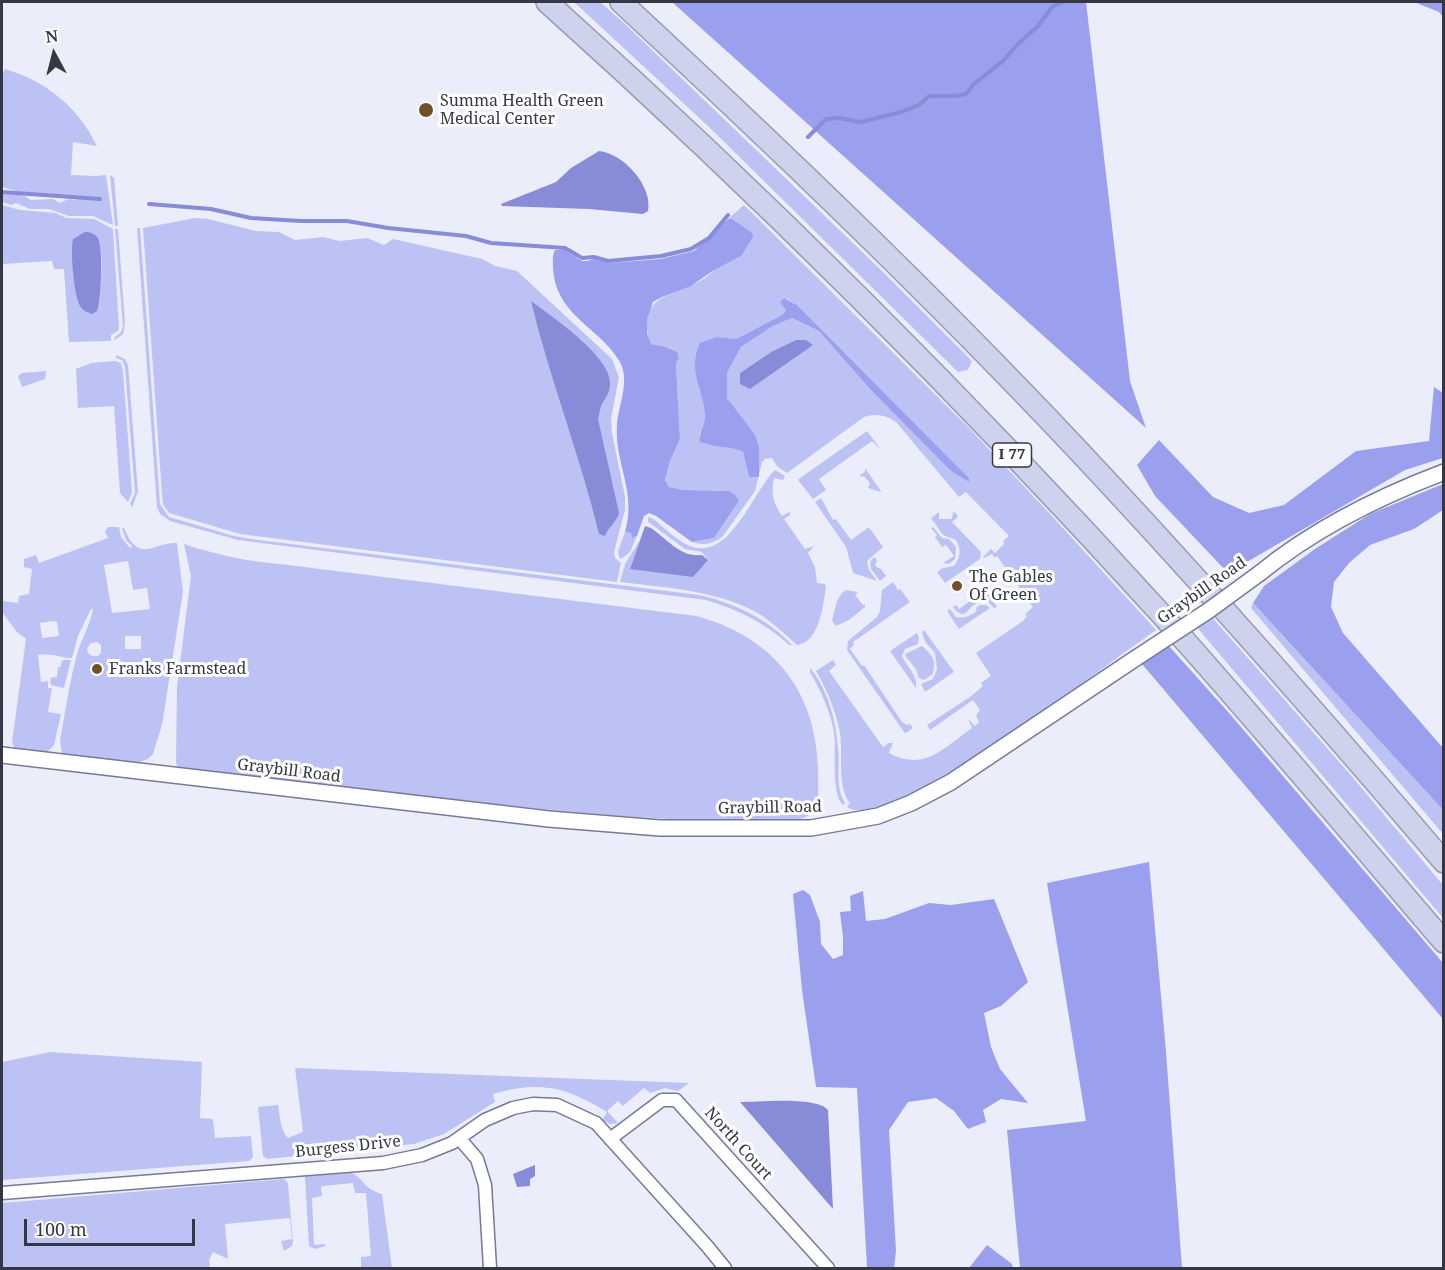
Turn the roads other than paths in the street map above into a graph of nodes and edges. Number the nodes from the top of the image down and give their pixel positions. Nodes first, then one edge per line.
1 (547, 2) edge
2 (621, 2) edge
3 (1443, 472) edge
4 (2, 755) edge
5 (1443, 862) edge
6 (1443, 942) edge
7 (459, 1138) junction
8 (610, 1138) junction
9 (2, 1193) edge
10 (490, 1269) edge
11 (725, 1269) edge
12 (828, 1269) edge

1 - 6 highway, I 77
2 - 5 highway
3 - 4 street, Graybill Road, bridge
7 - 8 street, Burgess Drive
7 - 9 street, Burgess Drive
7 - 10 street
8 - 11 street, Burgess Drive
8 - 12 street, North Court

